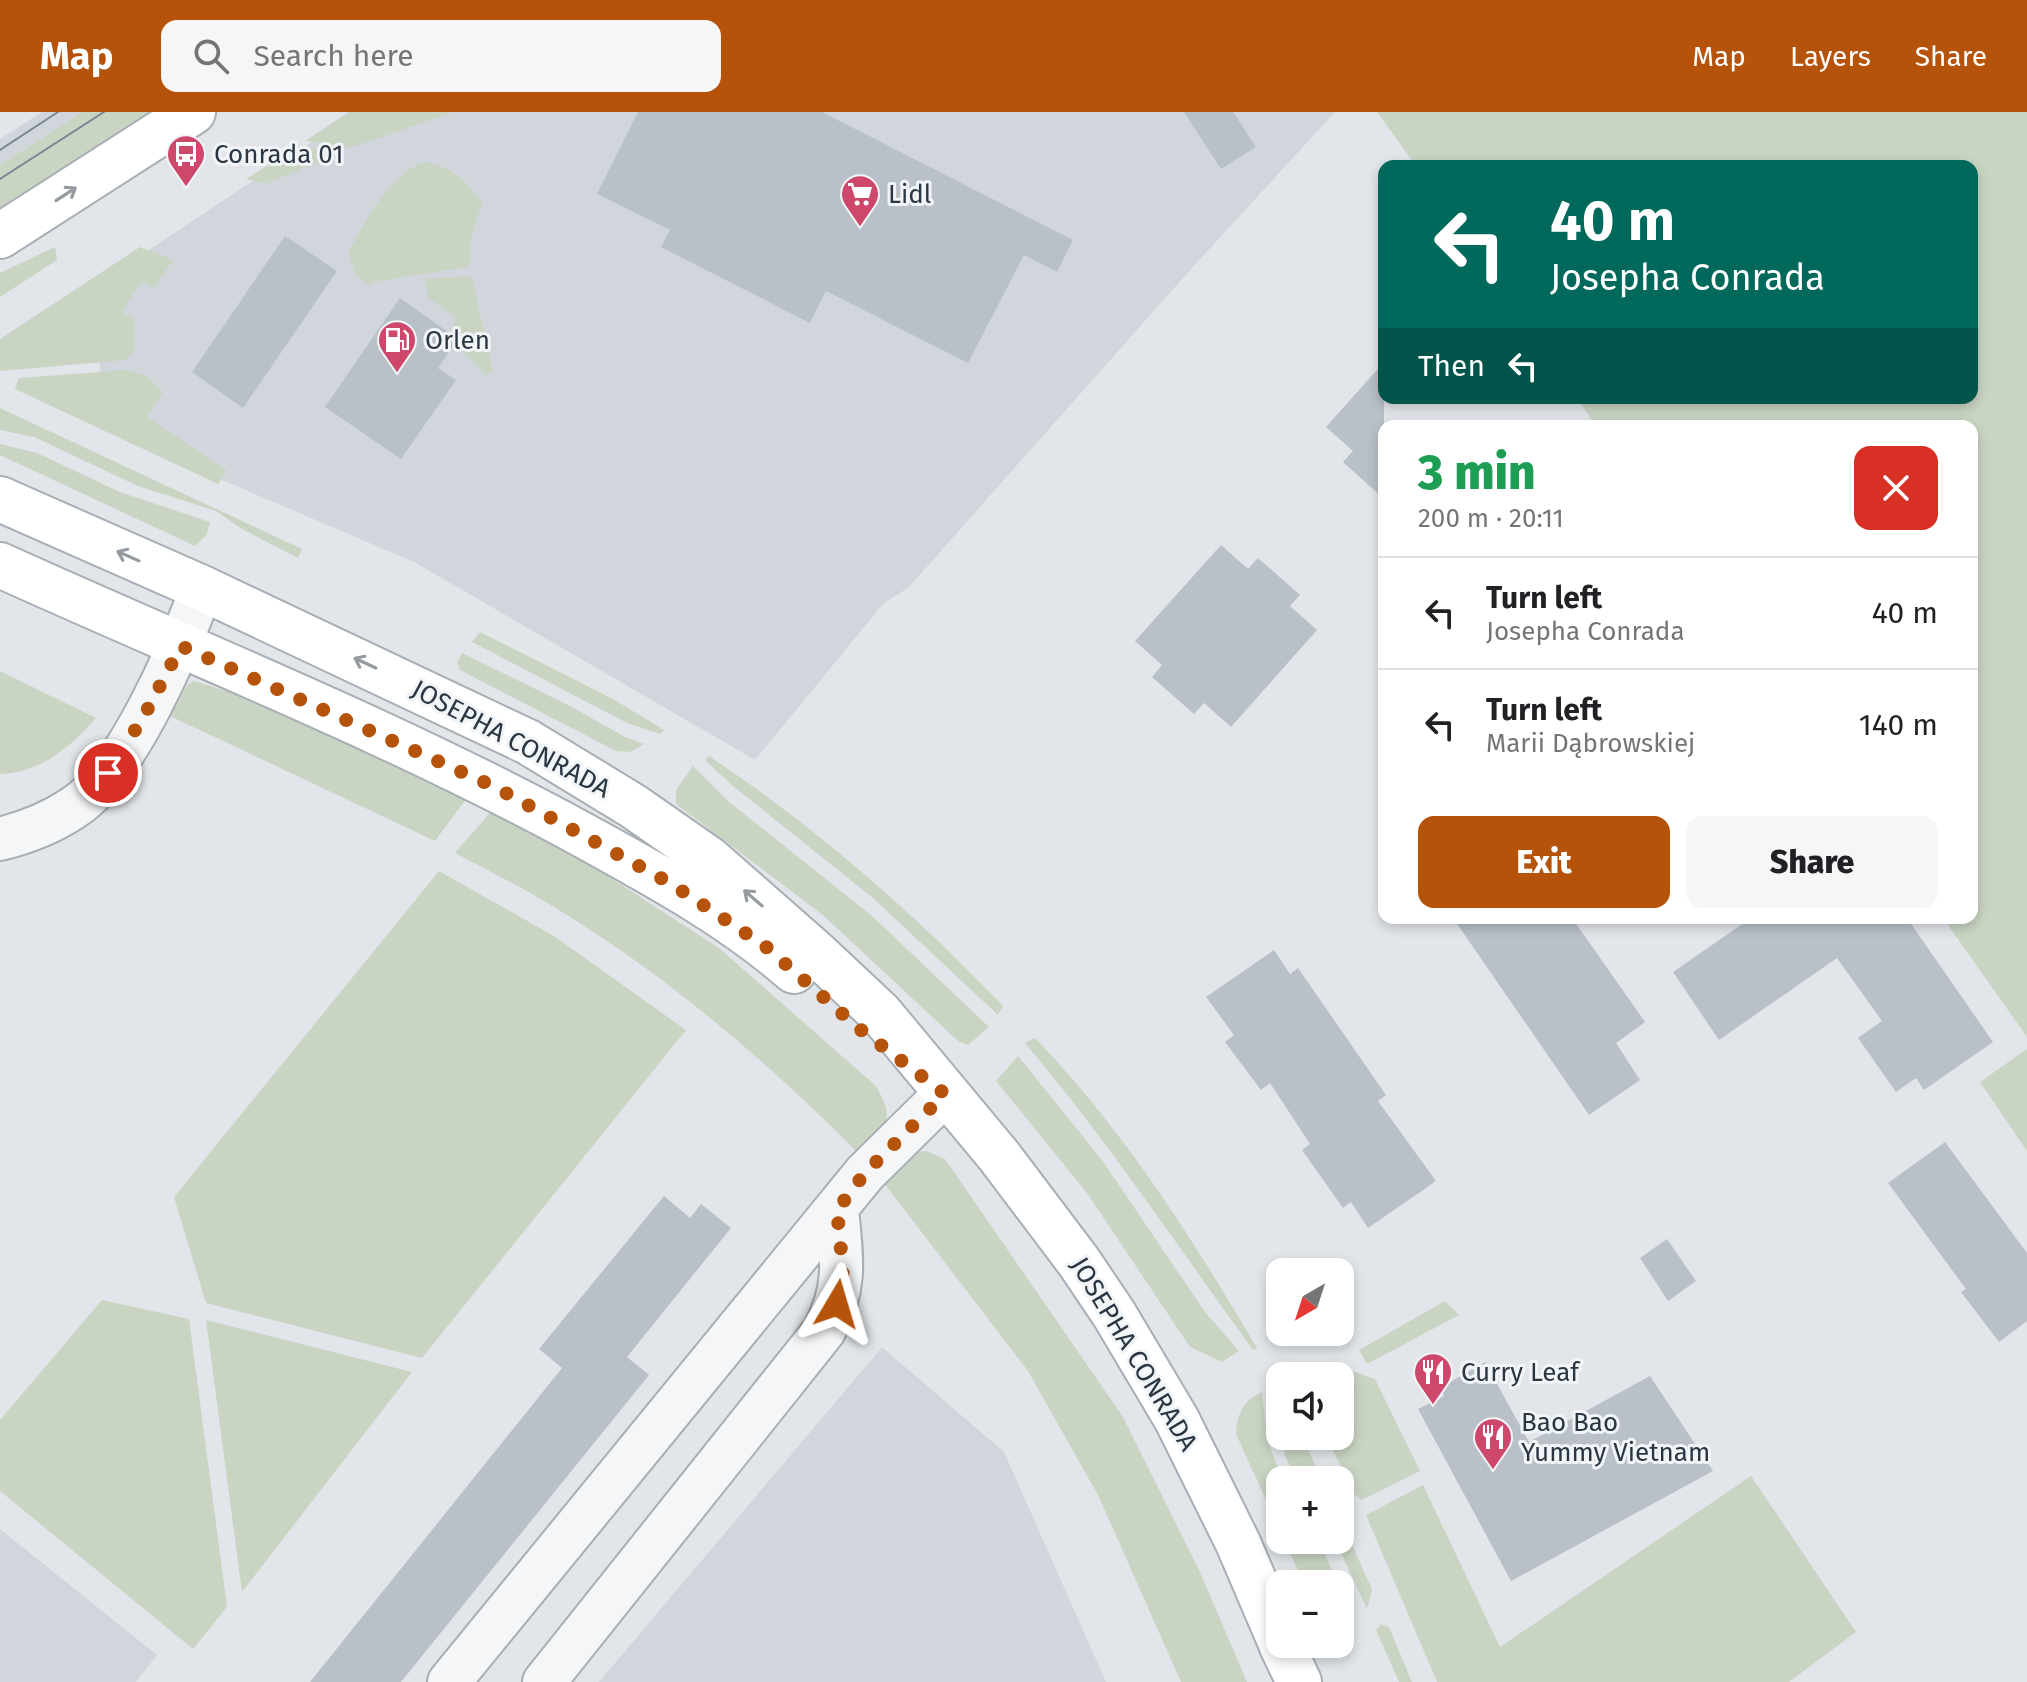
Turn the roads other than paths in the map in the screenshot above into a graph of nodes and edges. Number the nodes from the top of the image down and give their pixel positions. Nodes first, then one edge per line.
1 (193, 112) edge
2 (0, 236) edge
3 (0, 499) edge
4 (0, 565) edge
5 (202, 588) junction
6 (181, 646) junction
7 (0, 839) edge
8 (945, 1094) junction
9 (837, 1210) junction
10 (1290, 1664) edge
11 (449, 1682) edge
12 (544, 1682) edge

2 -> 1 street
5 -> 3 street, JOSEPHA CONRADA
4 - 6 street, JOSEPHA CONRADA
5 - 6 street
8 -> 5 street, JOSEPHA CONRADA
6 - 7 street
6 - 8 street, JOSEPHA CONRADA
8 - 9 street
8 - 10 street, JOSEPHA CONRADA
9 - 11 street
9 - 12 street

